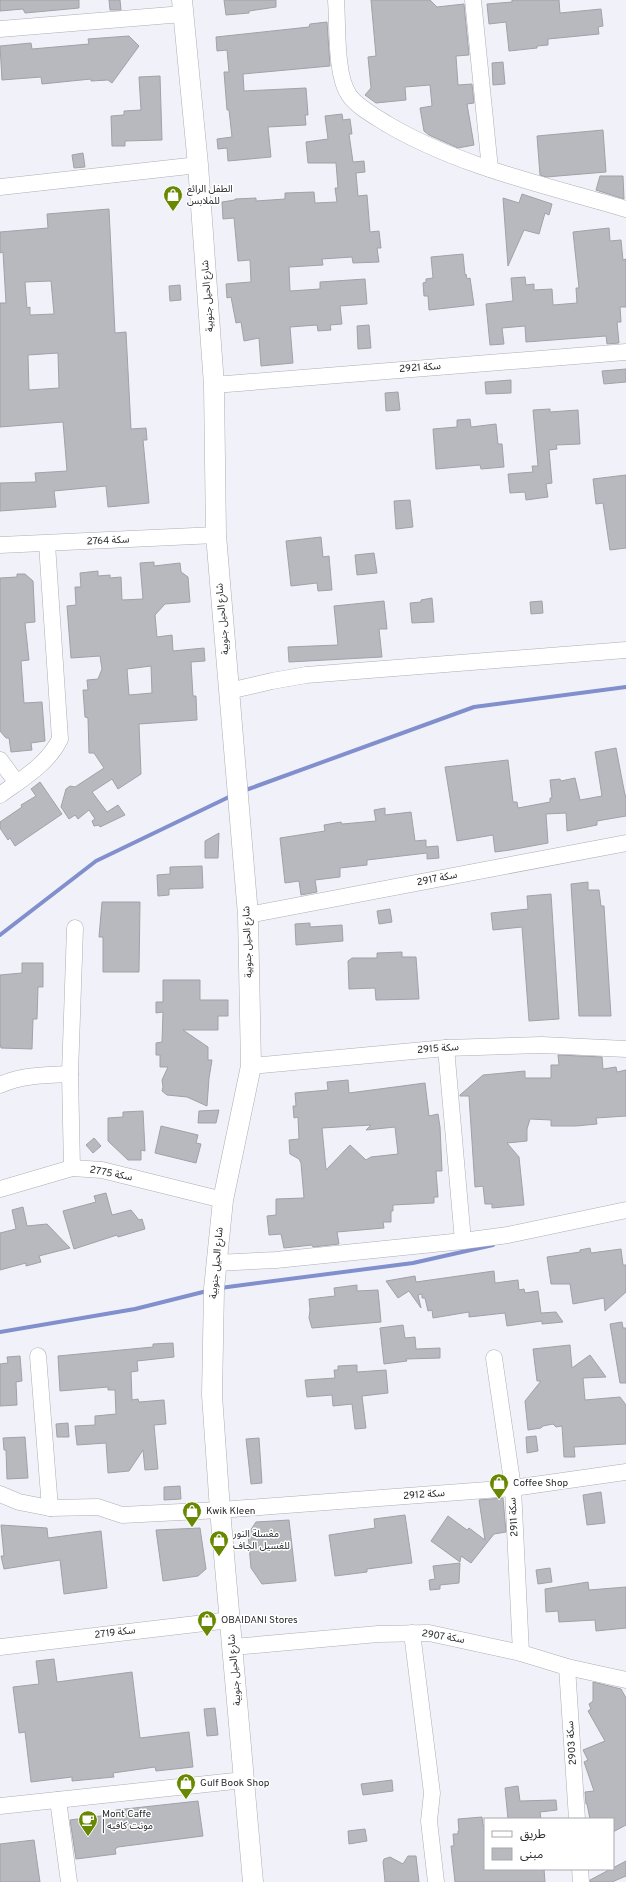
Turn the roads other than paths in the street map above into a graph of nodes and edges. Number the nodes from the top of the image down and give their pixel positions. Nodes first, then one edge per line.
1 (336, 0) edge
2 (473, 0) edge
3 (183, 7) edge
4 (0, 29) edge
5 (198, 165) junction
6 (490, 169) junction
7 (0, 187) edge
8 (626, 209) edge
9 (626, 352) edge
10 (214, 385) junction
11 (216, 535) junction
12 (47, 544) junction
13 (0, 545) edge
14 (626, 650) edge
15 (229, 691) junction
16 (0, 760) edge
17 (17, 783) junction
18 (0, 795) edge
19 (626, 843) edge
20 (248, 914) junction
21 (75, 928) dead end
22 (446, 1048) junction
23 (626, 1049) edge
24 (251, 1066) junction
25 (70, 1074) junction
26 (0, 1085) edge
27 (72, 1168) junction
28 (0, 1189) edge
29 (223, 1200) junction
30 (626, 1210) edge
31 (463, 1241) junction
32 (216, 1263) junction
33 (38, 1356) dead end
34 (494, 1358) dead end
35 (626, 1472) edge
36 (513, 1488) junction
37 (0, 1494) edge
38 (50, 1508) junction
39 (220, 1510) junction
40 (230, 1620) junction
41 (412, 1633) junction
42 (0, 1647) edge
43 (232, 1647) junction
44 (521, 1653) junction
45 (567, 1667) junction
46 (626, 1680) edge
47 (244, 1780) junction
48 (58, 1800) junction
49 (0, 1806) edge
50 (577, 1818) edge
51 (580, 1870) edge
52 (69, 1882) edge
53 (253, 1882) edge
54 (436, 1882) edge
55 (581, 1882) edge

1 - 6 street
2 - 6 street
3 - 4 street
3 - 5 street, شارع الحيل جنوبية
5 - 7 street
5 - 10 street, شارع الحيل جنوبية
6 - 8 street
9 - 10 street, سكة 2921
10 - 11 street, شارع الحيل جنوبية
11 - 12 street, سكة 2764
11 - 15 street, شارع الحيل جنوبية
12 - 13 street, سكة 2764
12 - 17 street
14 - 15 street
15 - 20 street, شارع الحيل جنوبية
16 - 17 street
17 - 18 street
19 - 20 street, سكة 2917
20 - 24 street, شارع الحيل جنوبية
21 - 25 street
22 - 23 street, سكة 2915
22 - 24 street, سكة 2915
22 - 31 street
24 - 29 street, شارع الحيل جنوبية
25 - 26 street
25 - 27 street
27 - 28 street, سكة 2775
27 - 29 street, سكة 2775
29 - 32 street, شارع الحيل جنوبية
30 - 31 street
31 - 32 street
32 - 39 street, شارع الحيل جنوبية
33 - 38 street
34 - 36 street, سكة 2911
35 - 36 street, سكة 2912
36 - 39 street, سكة 2912
36 - 44 street, سكة 2911
37 - 38 street, سكة 2912
38 - 39 street, سكة 2912
39 - 40 street, شارع الحيل جنوبية
40 - 42 street, سكة 2719
40 - 43 street, شارع الحيل جنوبية
41 - 43 street, سكة 2907
41 - 44 street, سكة 2907
41 - 54 street
43 - 47 street, شارع الحيل جنوبية
44 - 45 street, سكة 2907
45 - 46 street, سكة 2907
45 - 50 street, سكة 2903
47 - 48 street
47 - 53 street, شارع الحيل جنوبية
48 - 49 street
48 - 52 street
51 - 55 street

